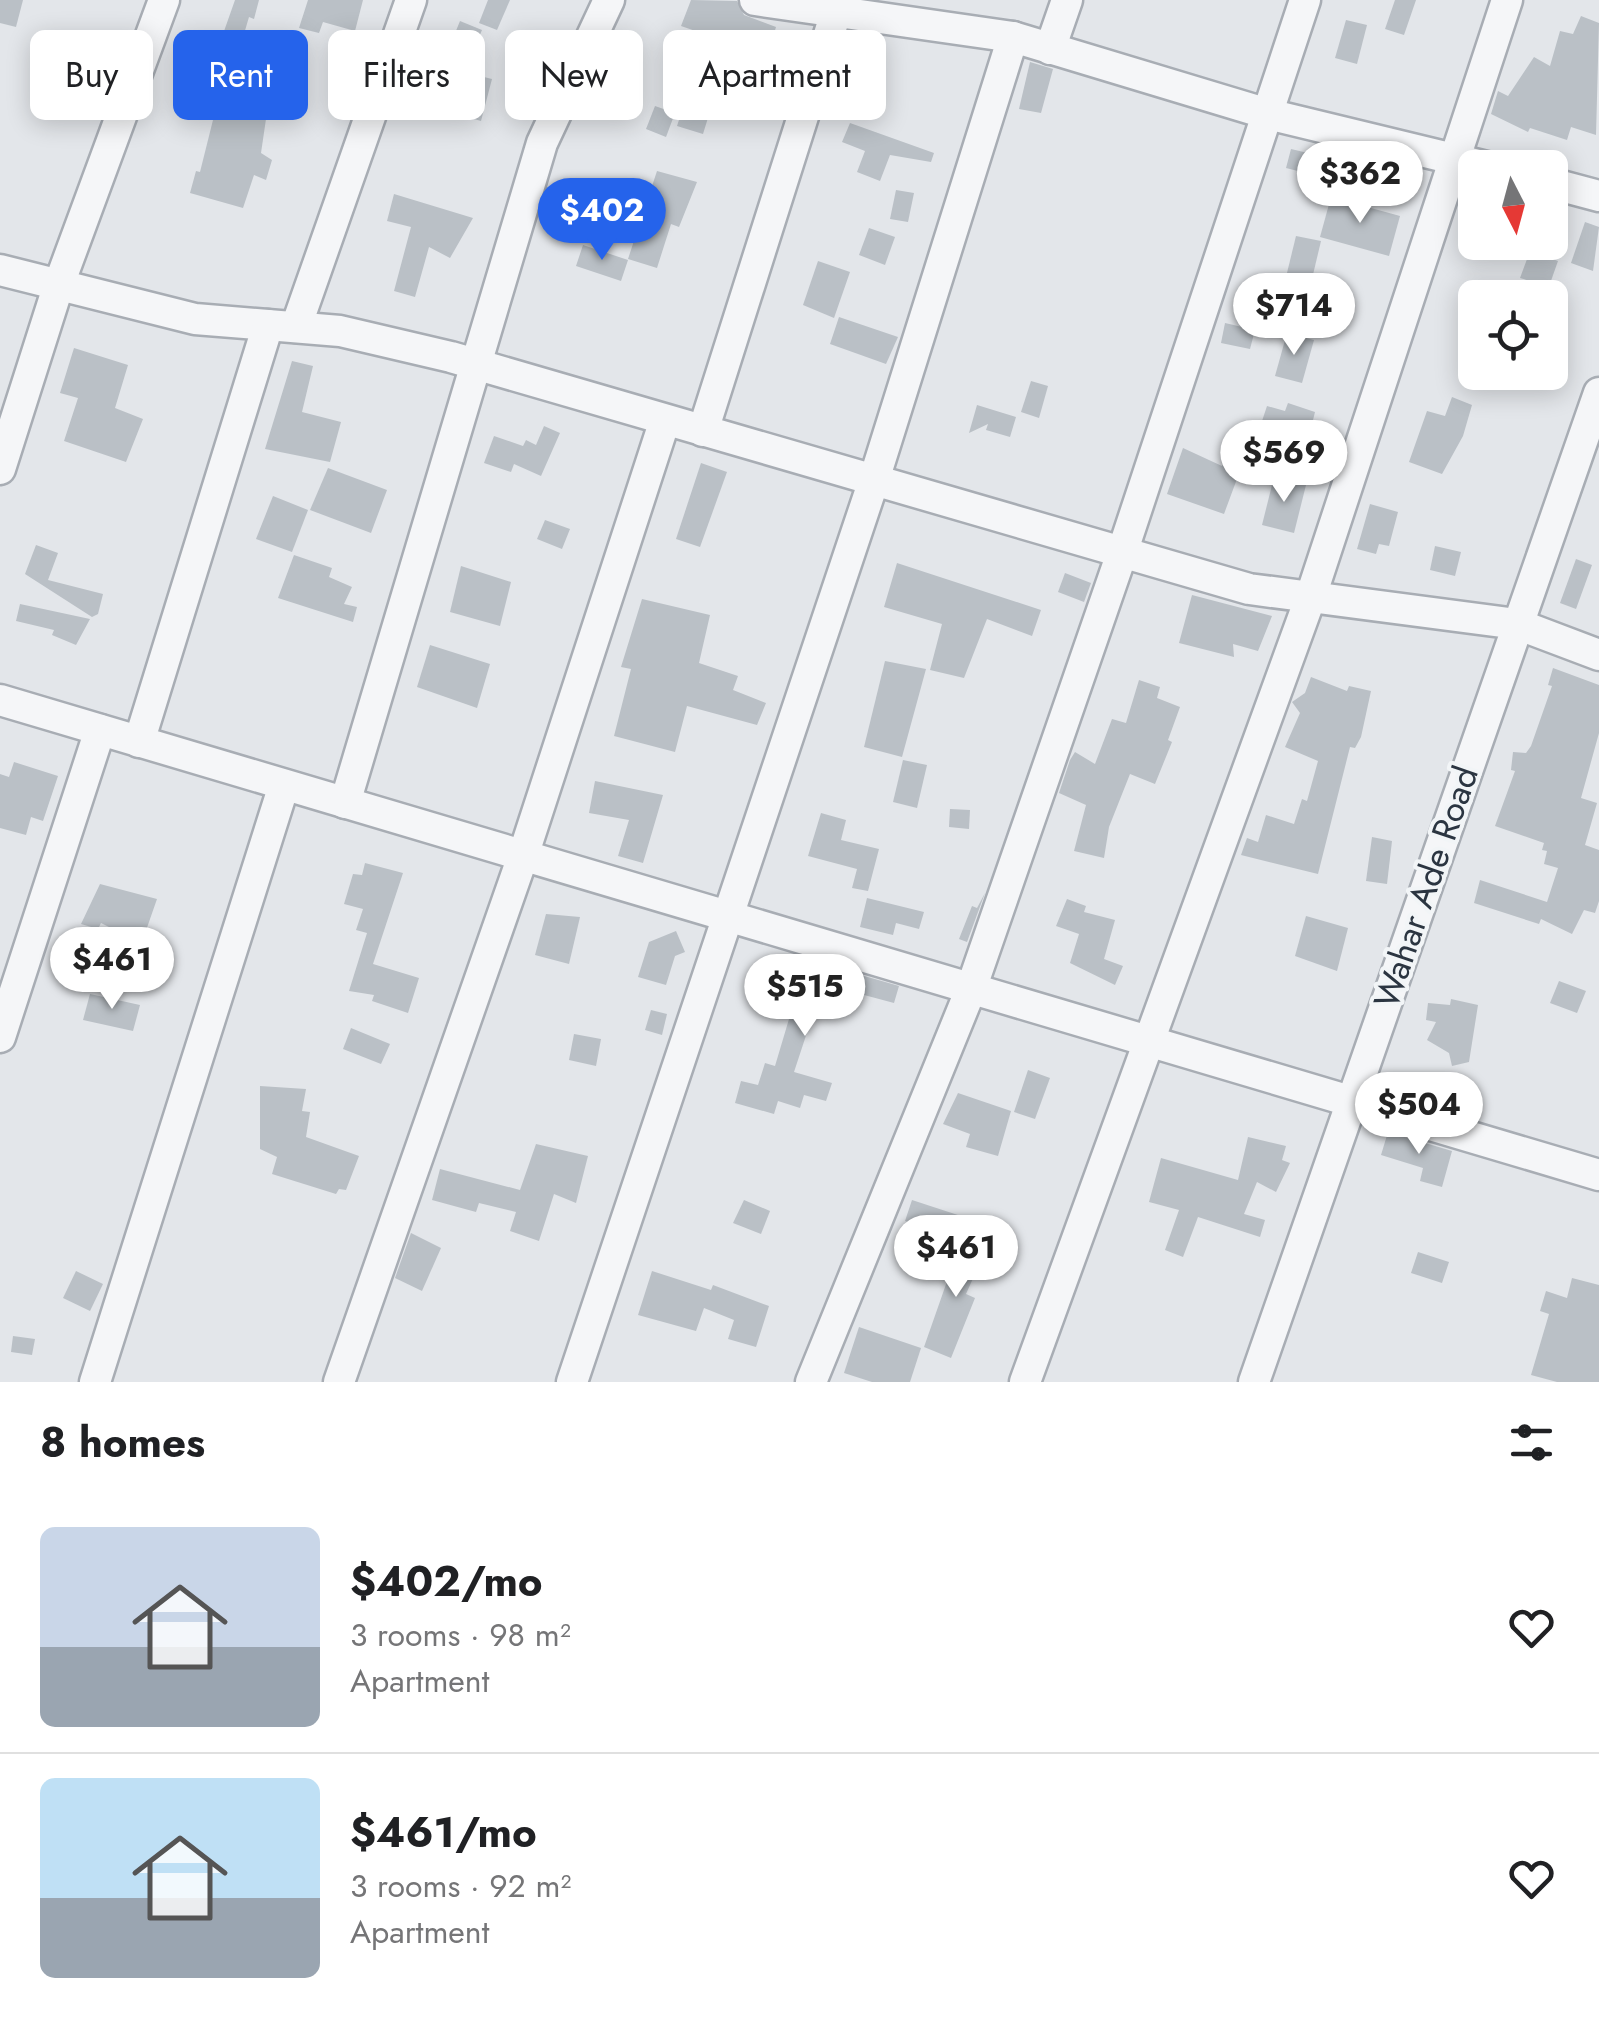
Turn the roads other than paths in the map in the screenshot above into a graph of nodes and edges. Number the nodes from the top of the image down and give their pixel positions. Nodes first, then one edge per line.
1 (164, 0) edge
2 (411, 0) edge
3 (755, 0) edge
4 (1066, 0) edge
5 (1305, 0) edge
6 (1507, 0) edge
7 (598, 3) edge
8 (838, 6) edge
9 (1013, 37) junction
10 (1050, 49) junction
11 (1268, 114) junction
12 (1455, 158) junction
13 (1458, 159) edge
14 (1568, 188) edge
15 (1599, 196) edge
16 (0, 270) edge
17 (58, 287) junction
18 (282, 326) junction
19 (474, 364) junction
20 (1599, 393) edge
21 (665, 420) junction
22 (702, 431) junction
23 (0, 469) edge
24 (874, 480) junction
25 (1122, 553) junction
26 (1311, 596) junction
27 (1517, 624) junction
28 (1599, 655) edge
29 (0, 700) edge
30 (100, 730) junction
31 (138, 742) junction
32 (284, 785) junction
33 (345, 803) junction
34 (523, 856) junction
35 (728, 917) junction
36 (971, 989) junction
37 (0, 1038) edge
38 (1149, 1042) junction
39 (1351, 1102) junction
40 (1599, 1175) edge
41 (95, 1382) edge
42 (339, 1382) edge
43 (572, 1382) edge
44 (811, 1382) edge
45 (1025, 1382) edge
46 (1254, 1382) edge

1 - 17 street
2 - 18 street
3 - 8 street
4 - 10 street
5 - 11 street
6 - 12 street
7 - 19 street
8 - 9 street
8 - 22 street
9 - 10 street
9 - 24 street
10 - 11 street
11 - 12 street
11 - 25 street
12 - 13 street
12 - 26 street
14 - 15 street
16 - 17 street
17 - 18 street
17 - 23 street
18 - 19 street
18 - 31 street
19 - 21 street
19 - 33 street
20 - 27 street, Wahar Ade Road
21 - 22 street
21 - 34 street
22 - 24 street
24 - 25 street
24 - 35 street
25 - 26 street
25 - 36 street
26 - 27 street
26 - 38 street
27 - 28 street
27 - 39 street, Wahar Ade Road
29 - 30 street
30 - 31 street
30 - 37 street
31 - 32 street
32 - 33 street
32 - 41 street
33 - 34 street
34 - 35 street
34 - 42 street
35 - 36 street
35 - 43 street
36 - 38 street
36 - 44 street
38 - 39 street
38 - 45 street
39 - 40 street
39 - 46 street, Wahar Ade Road

